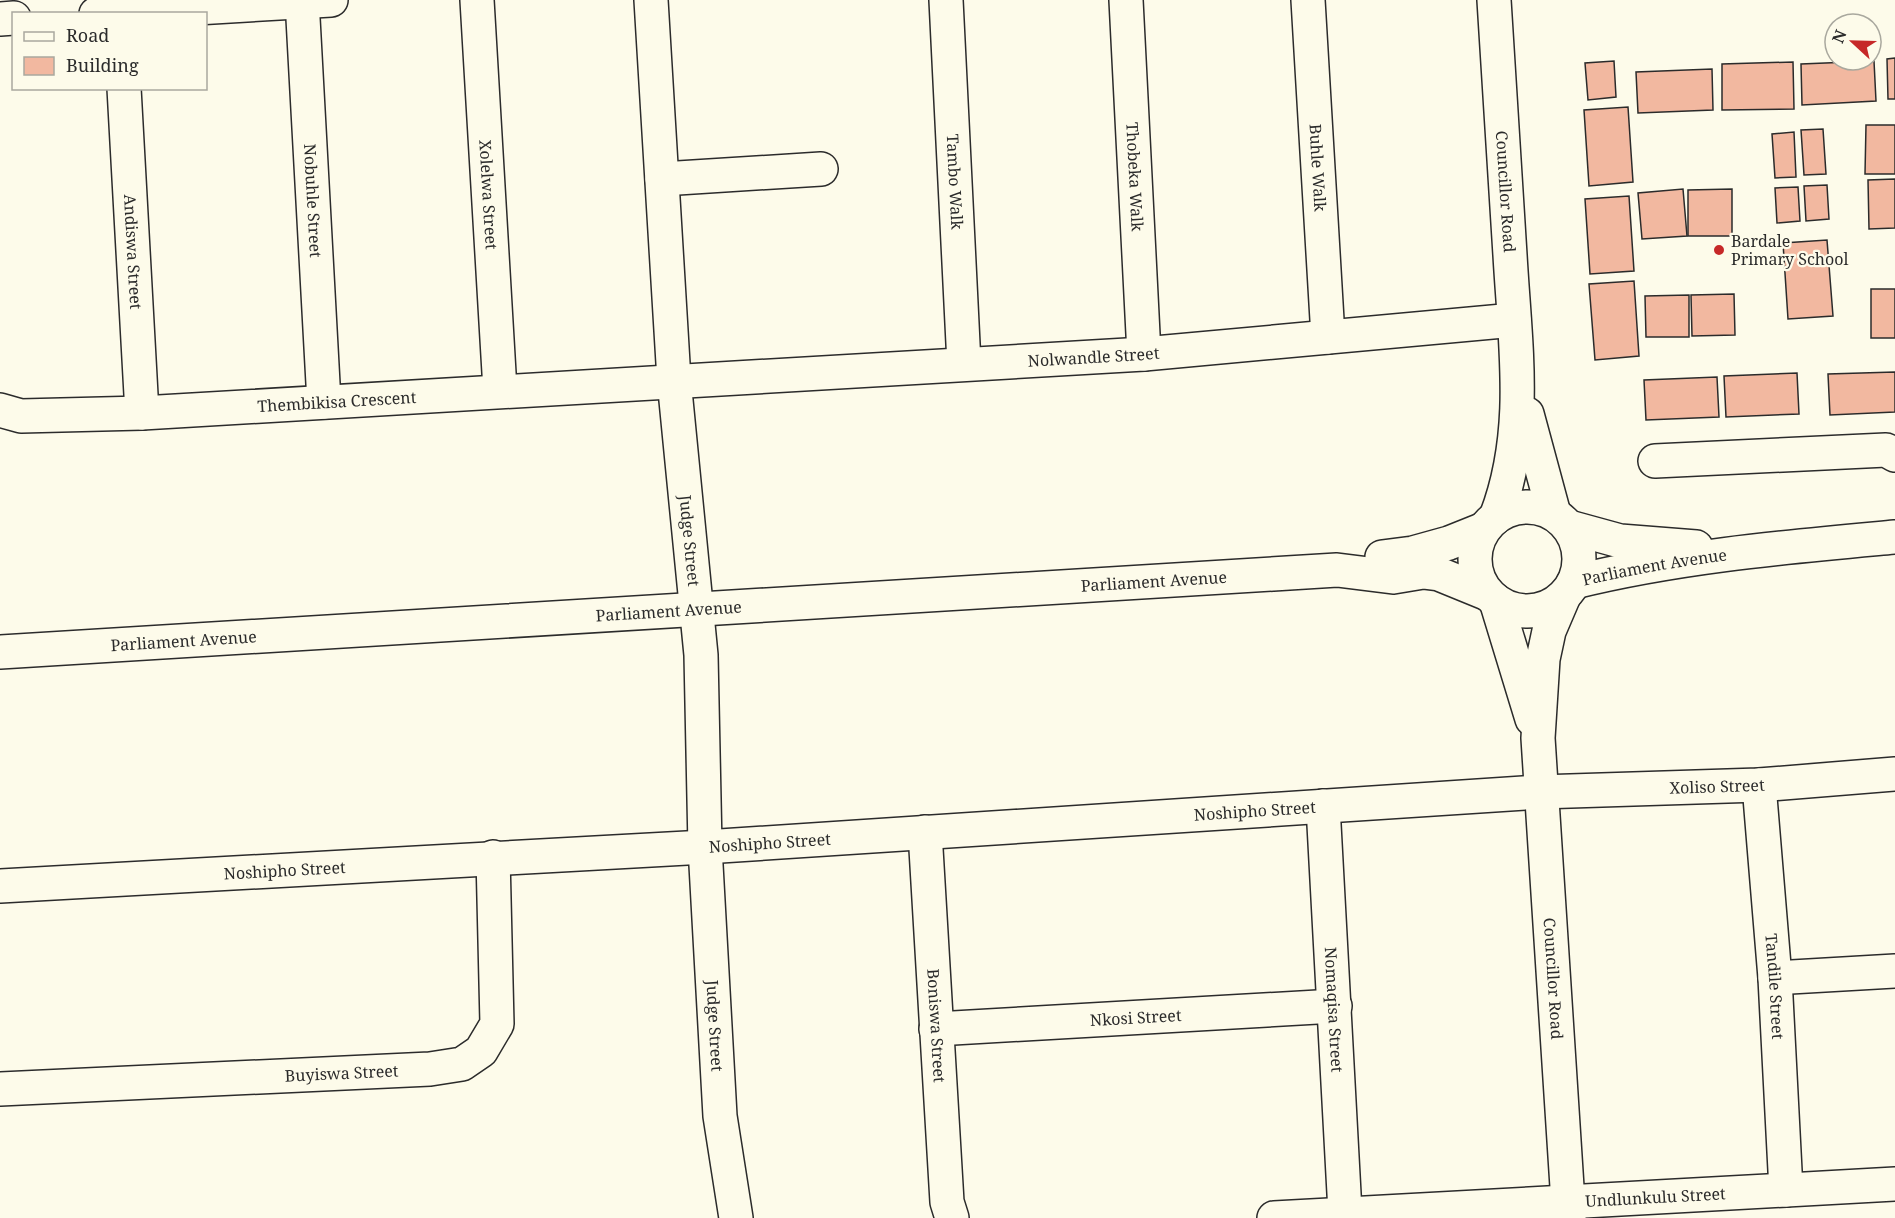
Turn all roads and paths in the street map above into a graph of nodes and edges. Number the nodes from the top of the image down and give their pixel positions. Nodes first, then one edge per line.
1 (312, 0) edge
2 (477, 0) edge
3 (651, 0) edge
4 (946, 0) edge
5 (1126, 0) edge
6 (1308, 0) edge
7 (1494, 0) edge
8 (114, 10) edge
9 (124, 90) edge
10 (821, 169) dead end
11 (662, 179) junction
12 (1514, 320) junction
13 (1328, 337) junction
14 (1144, 354) junction
15 (964, 364) junction
16 (674, 380) junction
17 (1519, 383) junction
18 (501, 390) junction
19 (324, 402) junction
20 (0, 410) edge
21 (142, 413) junction
22 (1895, 455) edge
23 (1655, 462) dead end
24 (1562, 521) junction
25 (1490, 523) junction
26 (1895, 537) edge
27 (1737, 551) junction
28 (1337, 570) junction
29 (1569, 589) junction
30 (1492, 597) junction
31 (696, 610) junction
32 (0, 652) edge
33 (1538, 738) junction
34 (1895, 774) edge
35 (1760, 785) junction
36 (1539, 792) junction
37 (1323, 806) junction
38 (925, 832) junction
39 (705, 847) junction
40 (493, 857) junction
41 (0, 886) edge
42 (1895, 971) edge
43 (1775, 978) junction
44 (1335, 1006) junction
45 (936, 1029) junction
46 (0, 1089) edge
47 (1895, 1184) edge
48 (1786, 1190) junction
49 (1568, 1211) edge
50 (1345, 1212) junction
51 (736, 1218) edge
52 (952, 1218) edge
53 (1274, 1218) edge

1 - 8 street
1 - 19 street, Nobuhle Street
2 - 18 street, Xolelwa Street
3 - 11 street, Judge Street
4 - 15 street, Tambo Walk
5 - 14 street, Thobeka Walk
6 - 13 street, Buhle Walk
7 - 12 street, Councillor Road
9 - 21 street, Andiswa Street
10 - 11 street
11 - 16 street, Judge Street
12 - 13 street, Nolwandle Street
12 - 17 street, Councillor Road
13 - 14 street, Nolwandle Street
14 - 15 street, Nolwandle Street
15 - 16 street, Nolwandle Street
16 - 18 street, Thembikisa Crescent
16 - 31 street, Judge Street
17 - 24 street, Councillor Road
17 - 25 street, Councillor Road
18 - 19 street, Thembikisa Crescent
19 - 21 street, Thembikisa Crescent
20 - 21 street, Thembikisa Crescent
22 - 23 street
24 - 25 street
24 - 27 street, Parliament Avenue
24 - 29 street
25 - 28 street, Parliament Avenue
25 - 30 street
26 - 27 street, Parliament Avenue
27 - 29 street, Parliament Avenue
28 - 30 street, Parliament Avenue
28 - 31 street, Parliament Avenue
29 - 30 street
29 - 33 street, Councillor Road
30 - 33 street, Councillor Road
31 - 32 street, Parliament Avenue
31 - 39 street, Judge Street
33 - 36 street, Councillor Road
34 - 35 street, Xoliso Street
35 - 36 street, Xoliso Street
35 - 43 street, Tandile Street
36 - 37 street, Noshipho Street
36 - 49 street, Councillor Road
37 - 38 street, Noshipho Street
37 - 44 street, Nomaqisa Street
38 - 39 street, Noshipho Street
38 - 45 street, Boniswa Street
39 - 40 street, Noshipho Street
39 - 51 street, Judge Street
40 - 41 street, Noshipho Street
40 - 46 street, Buyiswa Street
42 - 43 street
43 - 48 street, Tandile Street
44 - 45 street, Nkosi Street
44 - 50 street, Nomaqisa Street
45 - 52 street, Boniswa Street
47 - 48 street, Undlunkulu Street
48 - 49 street, Undlunkulu Street
49 - 50 street, Undlunkulu Street
50 - 53 street, Undlunkulu Street

